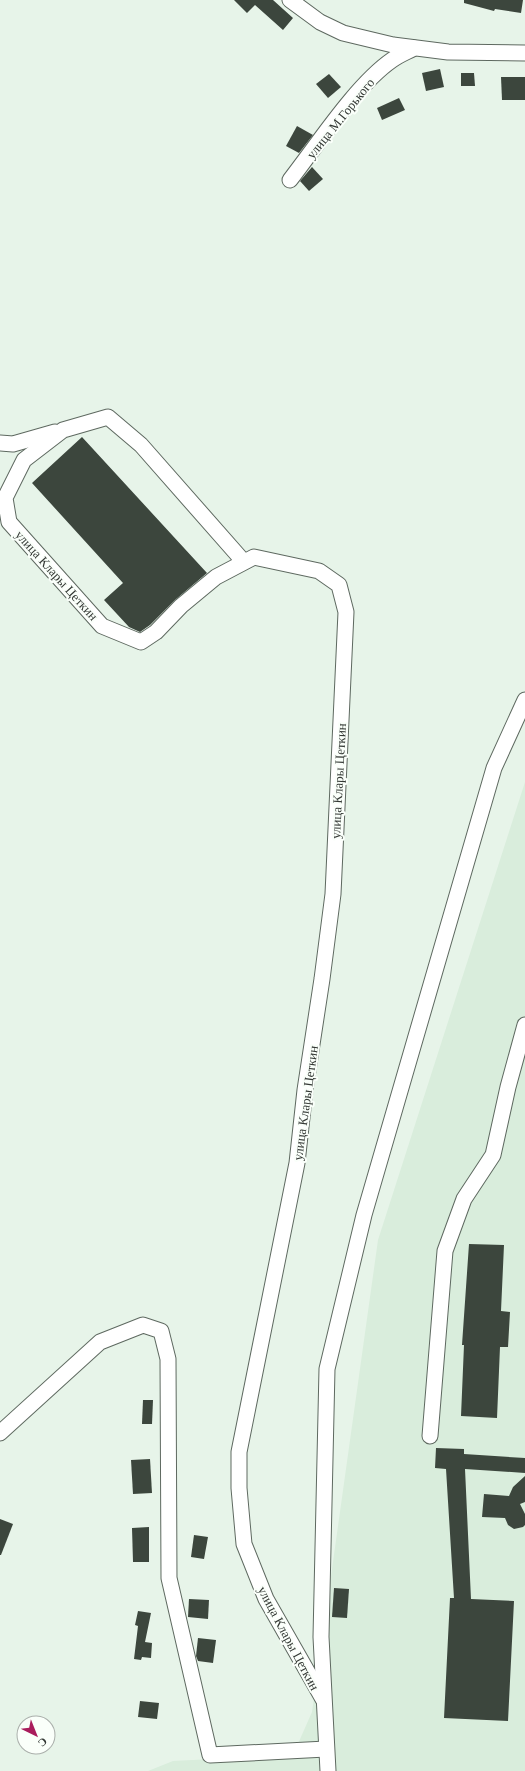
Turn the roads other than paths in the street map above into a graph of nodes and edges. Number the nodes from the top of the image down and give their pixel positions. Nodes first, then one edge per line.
1 (290, 0) edge
2 (414, 48) junction
3 (525, 53) edge
4 (290, 180) dead end
5 (63, 430) junction
6 (0, 443) edge
7 (244, 562) junction
8 (525, 700) edge
9 (525, 1025) edge
10 (0, 1433) edge
11 (430, 1436) dead end
12 (323, 1699) junction
13 (326, 1749) junction
14 (328, 1771) edge

1 - 2 street
2 - 3 street
2 - 4 street, улица М.Горького
5 - 6 street
5 - 7 street, улица Клары Цеткин
5 - 7 street, улица Клары Цеткин
7 - 12 street, улица Клары Цеткин
8 - 12 street
9 - 11 street
10 - 13 street
12 - 13 street
13 - 14 street

